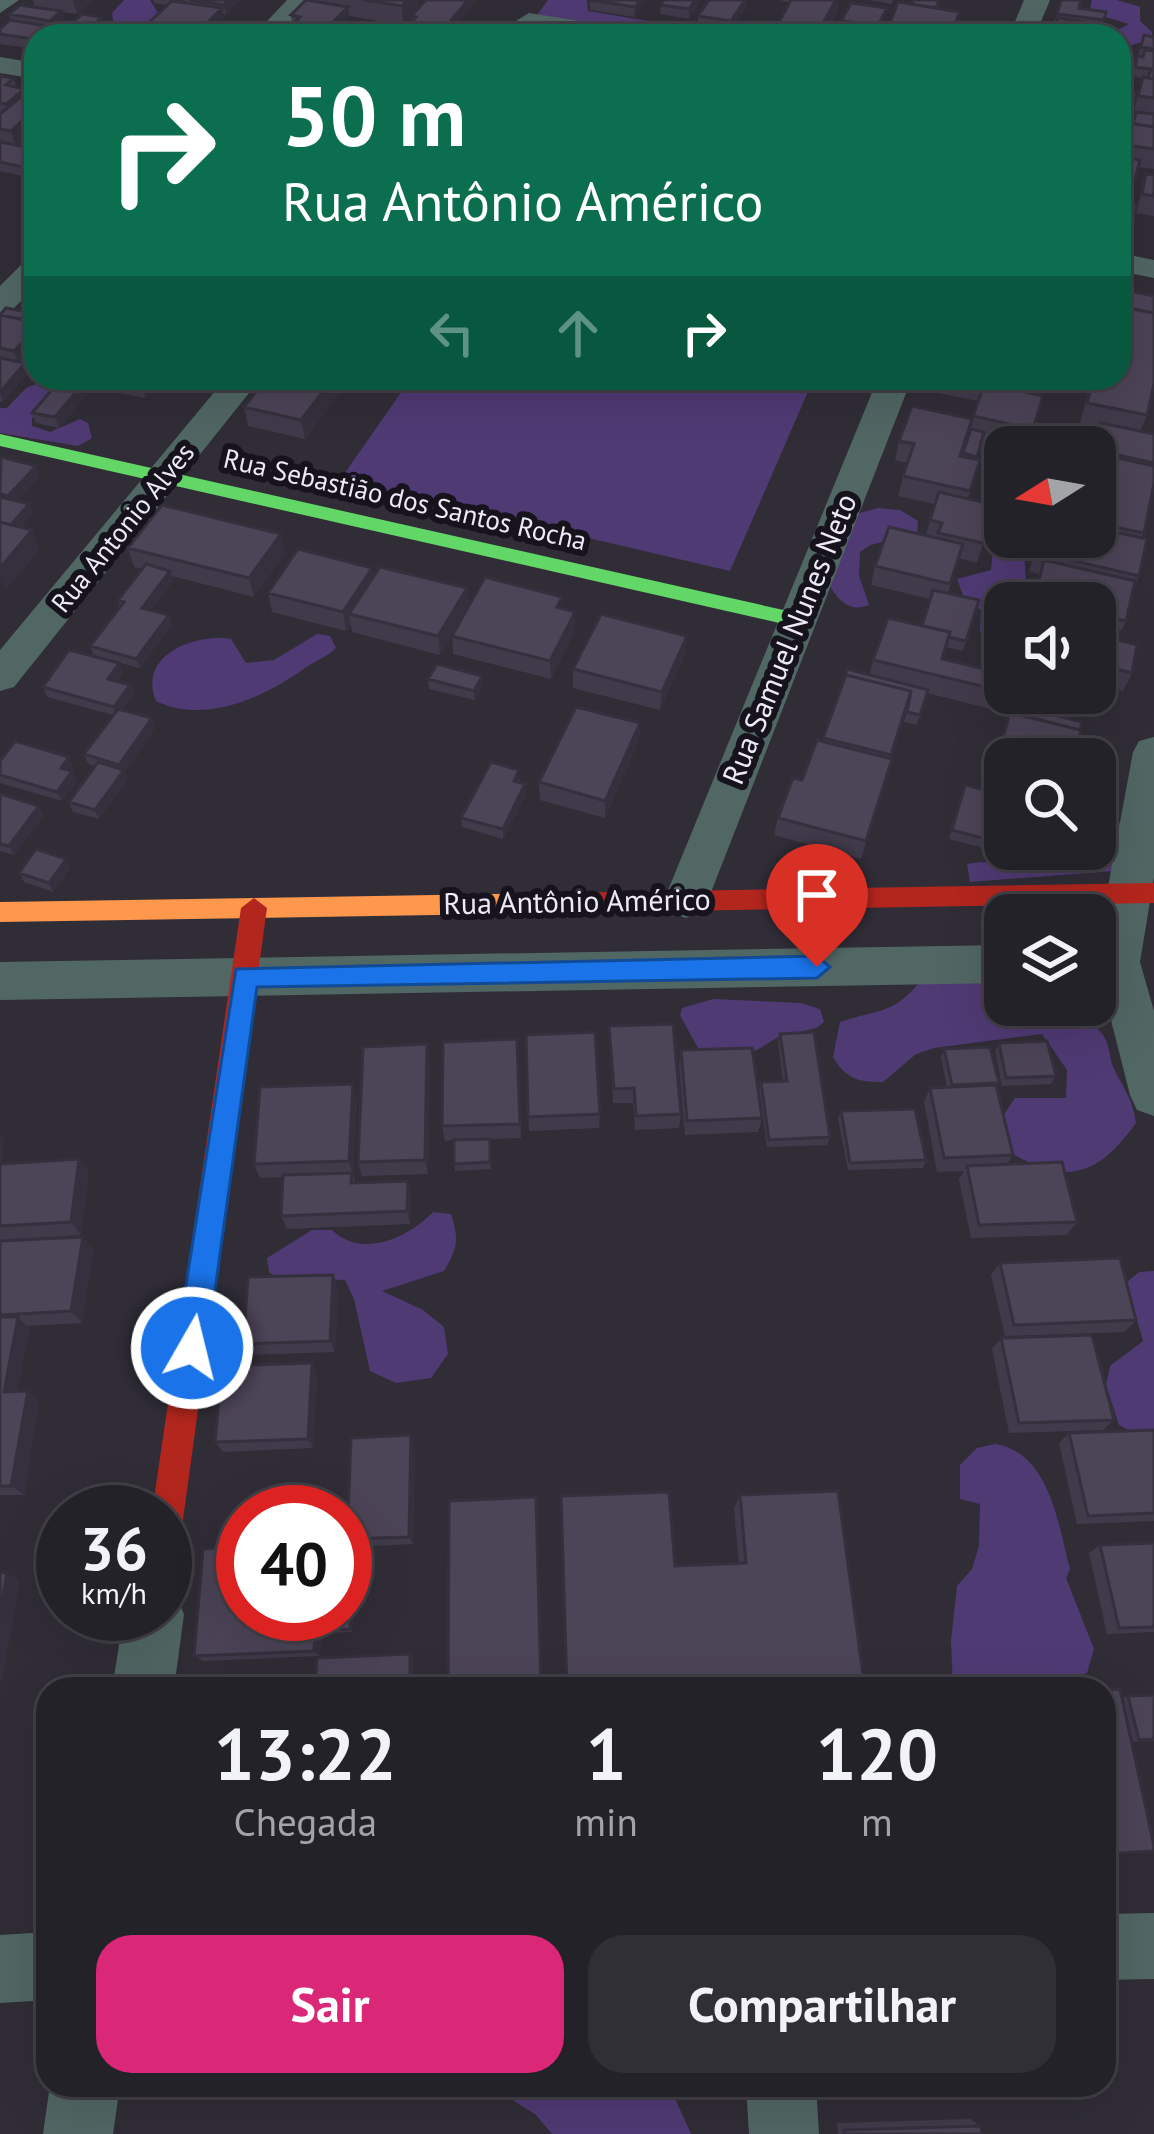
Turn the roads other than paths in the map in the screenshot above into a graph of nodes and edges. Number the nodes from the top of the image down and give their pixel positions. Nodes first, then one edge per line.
1 (301, 0) edge
2 (278, 24) edge
3 (24, 280) edge
4 (0, 304) edge
5 (234, 390) edge
6 (891, 390) edge
7 (0, 440) edge
8 (166, 476) junction
9 (797, 620) junction
10 (0, 677) edge
11 (1154, 752) edge
12 (1141, 894) edge
13 (686, 900) junction
14 (254, 908) junction
15 (0, 912) edge
16 (1122, 962) edge
17 (984, 964) edge
18 (245, 976) junction
19 (0, 981) edge
20 (1154, 1095) edge
21 (172, 1485) edge
22 (150, 1641) edge
23 (145, 1677) edge
24 (1154, 1946) edge
25 (1116, 1947) edge
26 (36, 1967) edge
27 (0, 1969) edge
28 (83, 2097) edge
29 (782, 2097) edge
30 (78, 2134) edge
31 (784, 2134) edge

1 - 2 street
3 - 4 street
5 - 8 street, Rua Antonio Alves
6 - 9 street, Rua Samuel Nunes Neto
7 - 8 street, Rua Sebastião dos Santos Rocha
8 - 9 street, Rua Sebastião dos Santos Rocha
8 - 10 street, Rua Antonio Alves
9 - 13 street, Rua Samuel Nunes Neto
11 - 12 street
12 - 13 street, Rua Antônio Américo
12 - 16 street
13 - 14 street, Rua Antônio Américo
14 - 15 street, Rua Antônio Américo
14 - 18 street
16 - 20 street
17 - 18 street
18 - 19 street
18 - 21 street
22 - 23 street
24 - 25 street
26 - 27 street
28 - 30 street
29 - 31 street

